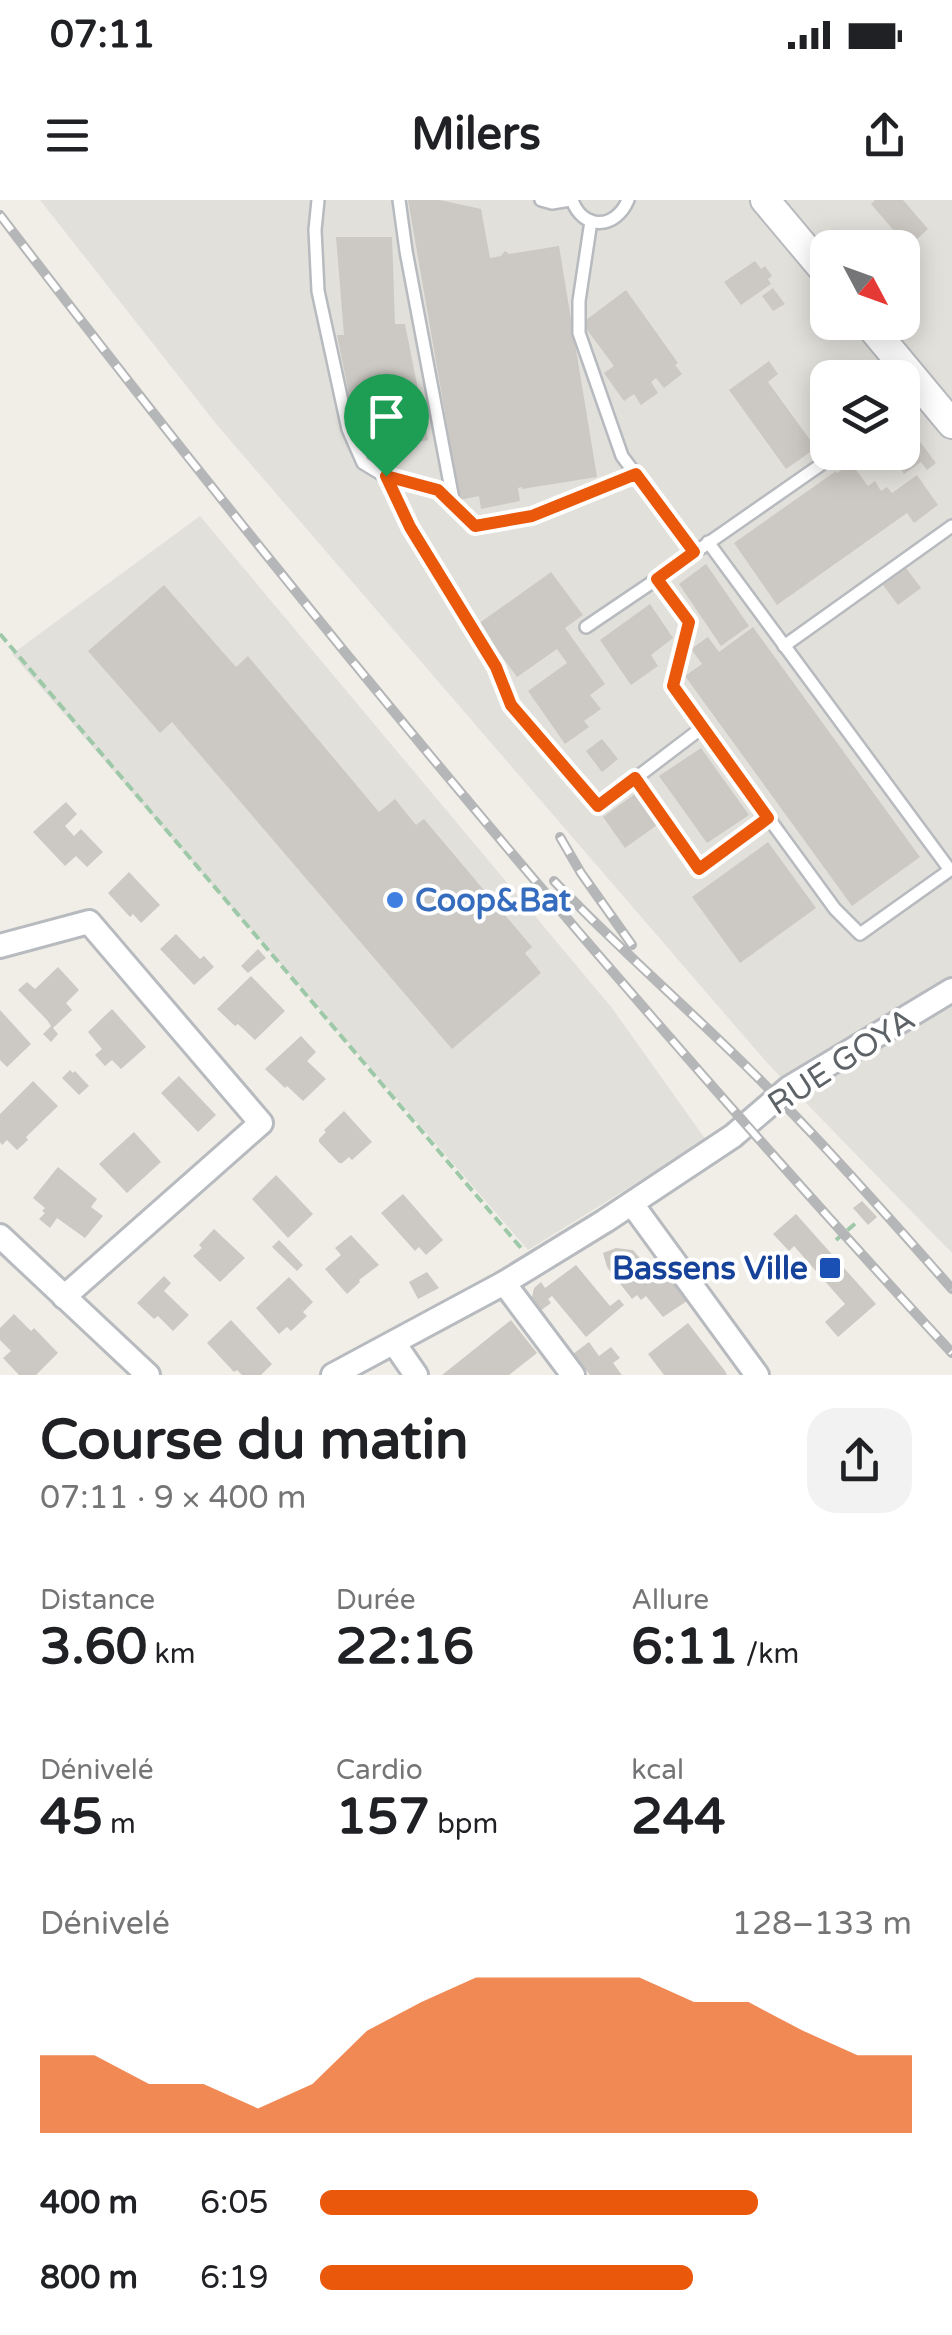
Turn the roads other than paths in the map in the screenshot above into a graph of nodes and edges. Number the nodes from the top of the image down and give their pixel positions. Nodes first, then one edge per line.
1 (318, 200) edge
2 (399, 200) edge
3 (541, 200) edge
4 (571, 200) edge
5 (628, 200) edge
6 (765, 200) edge
7 (591, 221) junction
8 (810, 254) edge
9 (882, 340) edge
10 (952, 424) edge
11 (813, 470) edge
12 (636, 474) junction
13 (386, 476) junction
14 (454, 505) junction
15 (952, 526) edge
16 (708, 542) junction
17 (694, 552) junction
18 (657, 579) junction
19 (586, 627) dead end
20 (784, 646) junction
21 (703, 728) junction
22 (635, 778) junction
23 (768, 818) junction
24 (0, 946) edge
25 (952, 990) edge
26 (632, 1204) junction
27 (4, 1247) edge
28 (504, 1283) junction
29 (64, 1298) junction
30 (394, 1343) junction
31 (148, 1375) edge
32 (333, 1375) edge
33 (416, 1375) edge
34 (574, 1375) edge
35 (757, 1375) edge

1 - 13 lane
2 - 14 lane
3 - 4 lane
4 - 7 lane
5 - 7 lane
6 - 8 street
7 - 12 lane
9 - 10 street
11 - 16 lane
12 - 14 lane
12 - 17 lane
13 - 14 lane
13 - 22 lane
15 - 20 lane
16 - 17 lane
16 - 20 lane
17 - 18 lane
18 - 19 lane
18 - 21 lane
20 - 23 lane
21 - 22 lane
21 - 23 lane
22 - 23 lane
24 - 29 street
25 - 26 street, RUE GOYA
26 - 28 street, RUE GOYA
26 - 35 street
27 - 29 street
28 - 30 street, RUE GOYA
28 - 34 street
29 - 31 street
30 - 32 street, RUE GOYA
30 - 33 street

